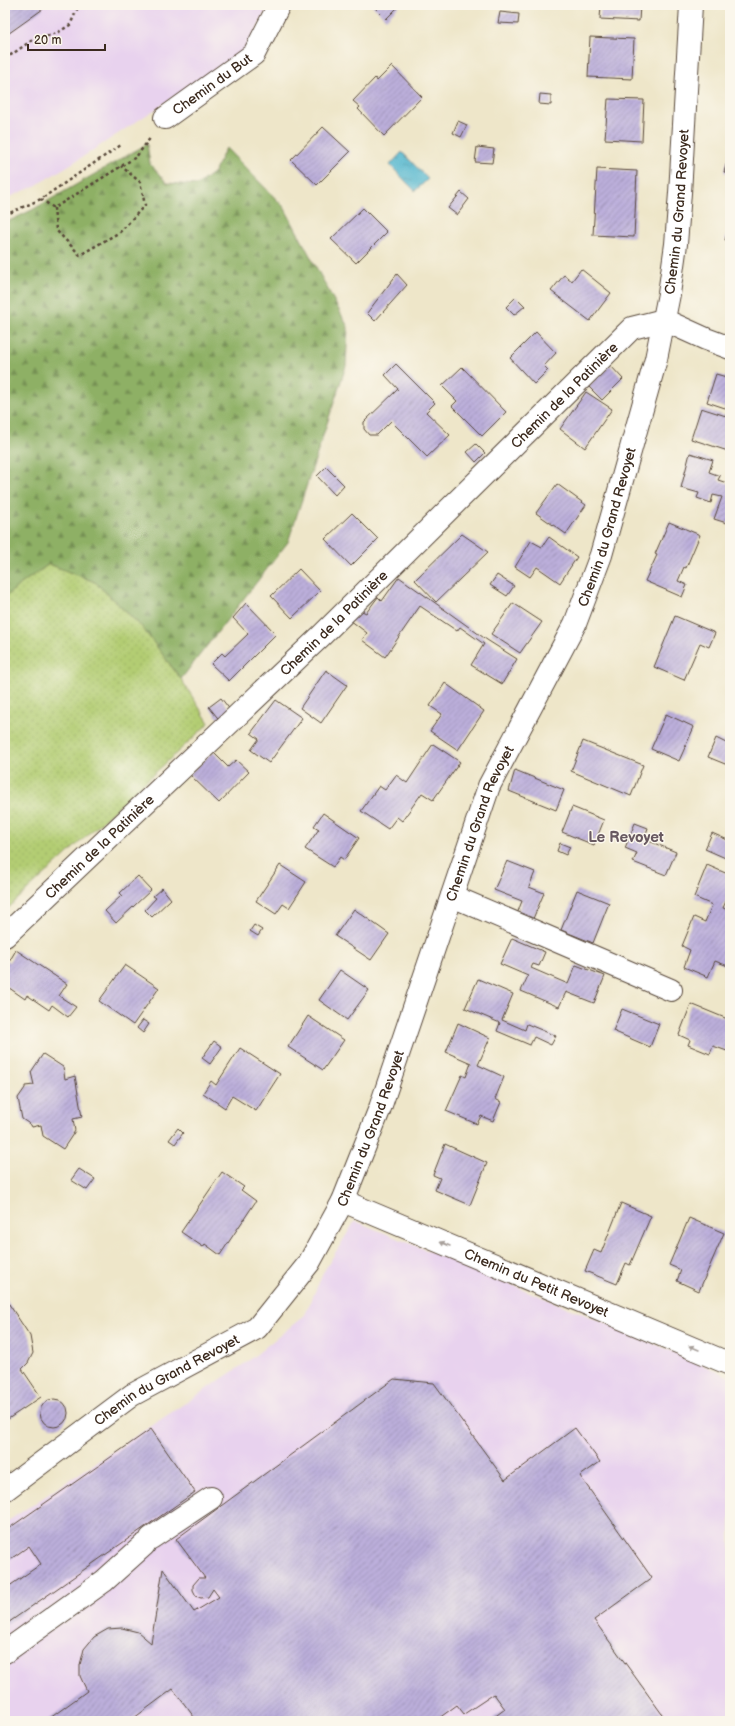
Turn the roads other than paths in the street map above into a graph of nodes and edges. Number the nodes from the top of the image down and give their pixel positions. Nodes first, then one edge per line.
1 (279, 5) edge
2 (691, 5) edge
3 (165, 118) road end
4 (664, 320) junction
5 (730, 348) edge
6 (452, 896) junction
7 (5, 936) edge
8 (671, 990) dead end
9 (343, 1201) junction
10 (730, 1364) edge
11 (5, 1490) edge
12 (211, 1498) dead end
13 (5, 1652) edge

1 - 3 street, Chemin du But
2 - 4 street, Chemin du Grand Revoyet
4 - 5 street
4 - 6 street, Chemin du Grand Revoyet
4 - 7 street, Chemin de la Patinière
6 - 8 street
6 - 9 street, Chemin du Grand Revoyet
10 -> 9 street, Chemin du Petit Revoyet
9 - 11 street, Chemin du Grand Revoyet
12 - 13 street

